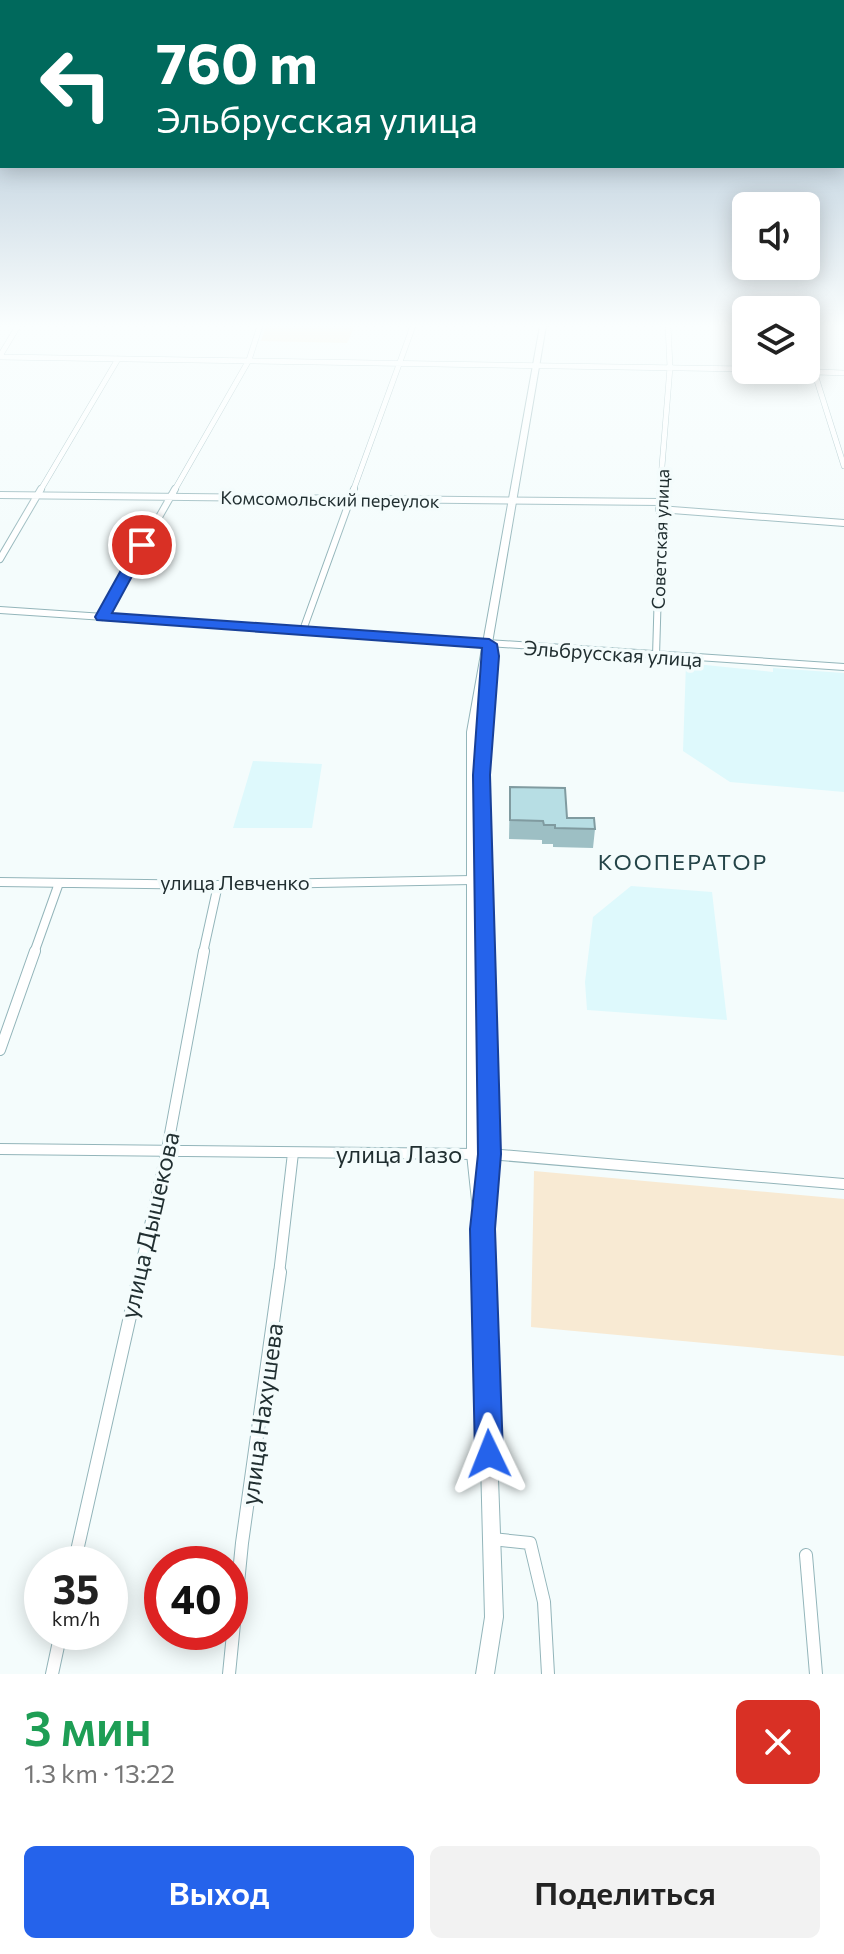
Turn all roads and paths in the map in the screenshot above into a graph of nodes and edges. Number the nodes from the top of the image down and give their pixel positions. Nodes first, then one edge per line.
1 (92, 404) edge
2 (223, 404) edge
3 (386, 404) edge
4 (531, 404) edge
5 (667, 404) edge
6 (824, 404) edge
7 (844, 466) edge
8 (0, 495) edge
9 (39, 495) junction
10 (168, 497) junction
11 (350, 499) junction
12 (514, 500) junction
13 (660, 505) junction
14 (844, 523) edge
15 (0, 559) edge
16 (0, 610) edge
17 (102, 617) junction
18 (303, 630) junction
19 (489, 644) junction
20 (656, 656) junction
21 (844, 667) edge
22 (471, 880) junction
23 (0, 882) edge
24 (59, 883) junction
25 (218, 885) junction
26 (0, 1050) edge
27 (0, 1149) edge
28 (167, 1150) junction
29 (293, 1153) junction
30 (482, 1154) junction
31 (844, 1184) edge
32 (491, 1539) junction
33 (78, 1546) edge
34 (806, 1555) dead end
35 (57, 1650) edge
36 (52, 1674) edge
37 (229, 1674) edge
38 (485, 1674) edge
39 (548, 1674) edge
40 (816, 1674) edge

1 - 9 street
2 - 10 street
3 - 11 street
4 - 12 street
5 - 13 street, Советская улица
6 - 7 street
8 - 9 street, Комсомольский переулок
9 - 10 street, Комсомольский переулок
9 - 15 street
10 - 11 street, Комсомольский переулок
10 - 17 street
11 - 12 street, Комсомольский переулок
11 - 18 street
12 - 13 street, Комсомольский переулок
12 - 19 street
13 - 14 street, Комсомольский переулок
13 - 20 street, Советская улица
16 - 17 street, Эльбрусская улица
17 - 18 street, Эльбрусская улица
18 - 19 street, Эльбрусская улица
19 - 20 street, Эльбрусская улица
19 - 22 street
19 - 30 street
20 - 21 street, Эльбрусская улица
22 - 25 street, улица Левченко
22 - 30 street
23 - 24 street, улица Левченко
24 - 25 street, улица Левченко
24 - 26 street
25 - 28 street, улица Дышекова
27 - 28 street, улица Лазо
28 - 29 street, улица Лазо
28 - 33 street, улица Дышекова
29 - 30 street, улица Лазо
29 - 37 street, улица Нахушева
30 - 31 street, улица Лазо
30 - 32 street
32 - 38 street
32 - 39 street
34 - 40 street
35 - 36 street

